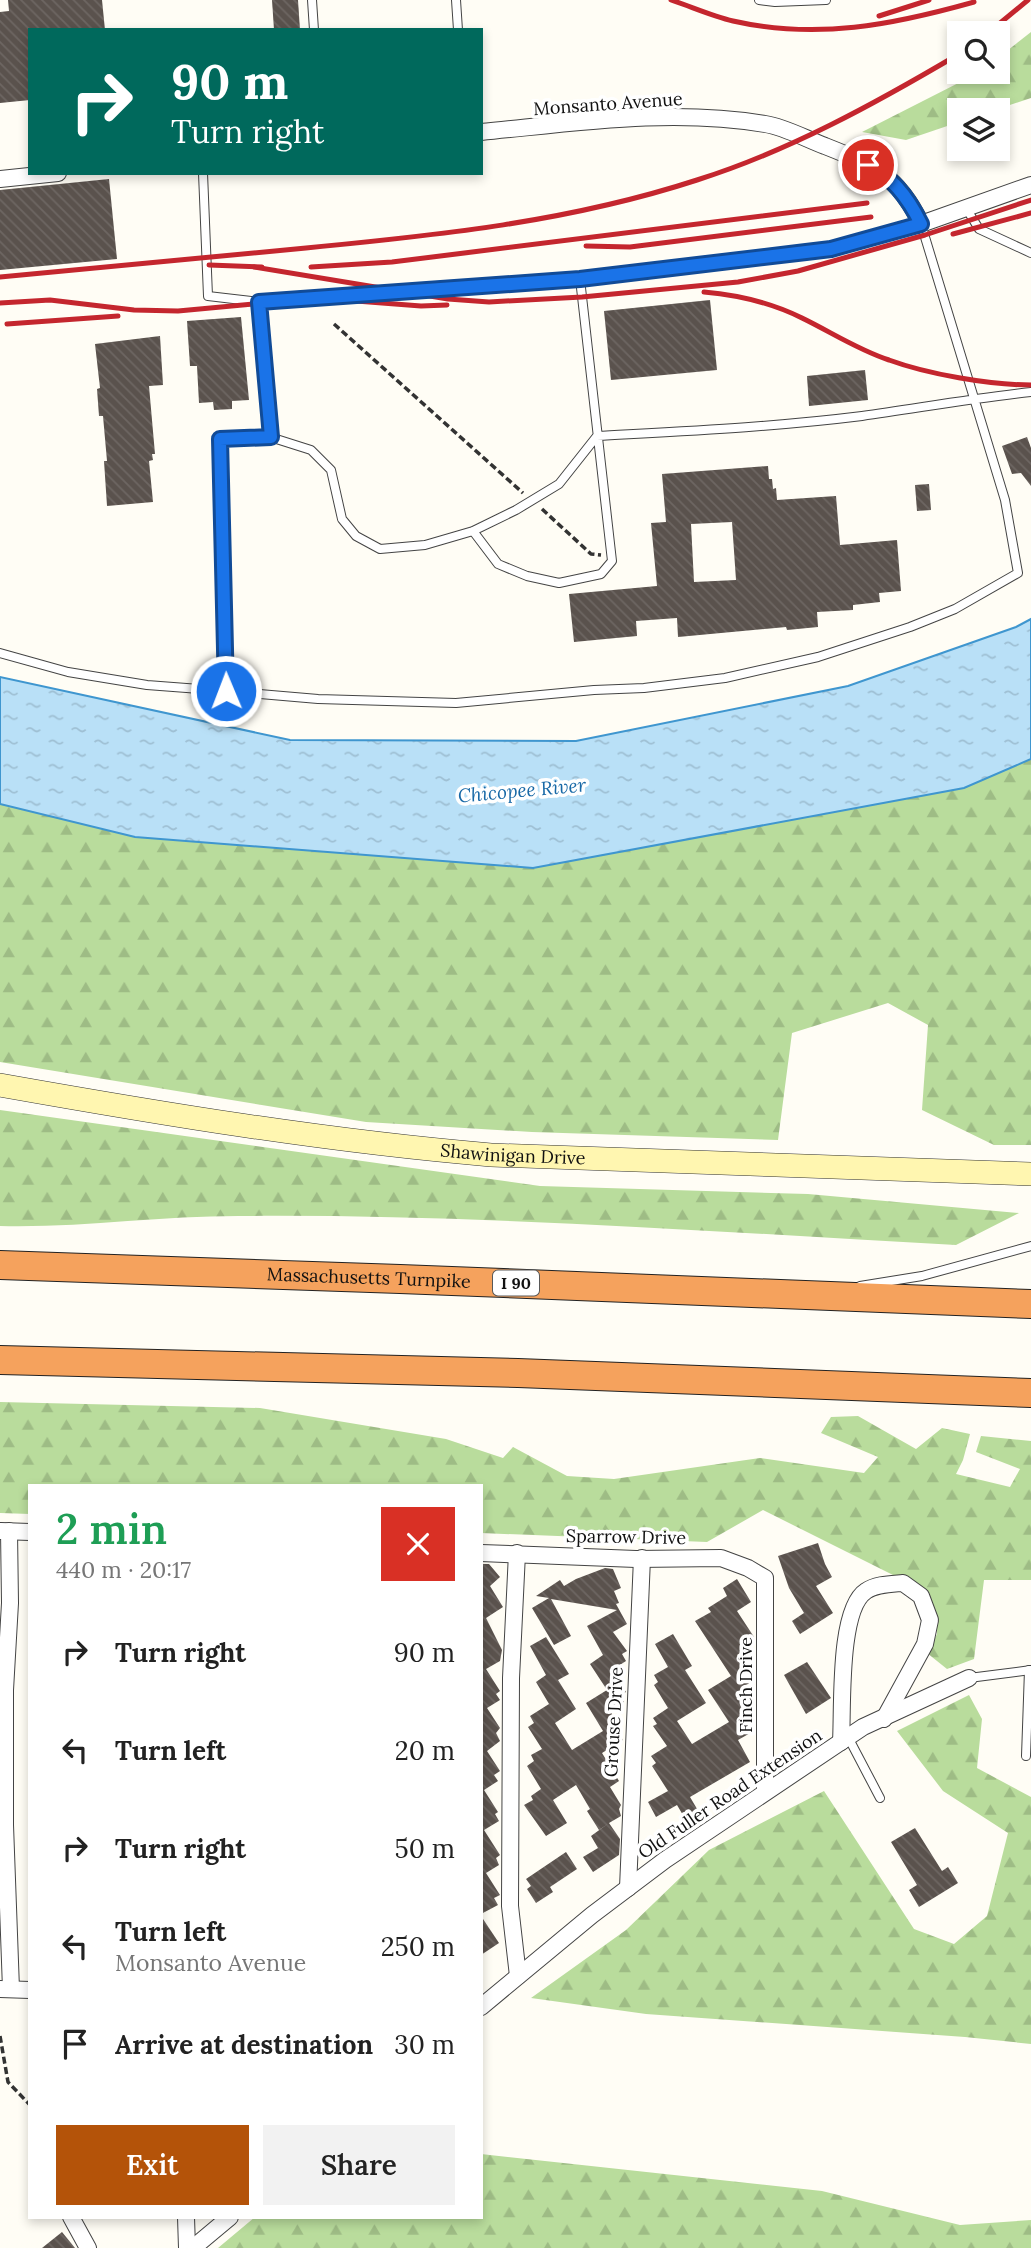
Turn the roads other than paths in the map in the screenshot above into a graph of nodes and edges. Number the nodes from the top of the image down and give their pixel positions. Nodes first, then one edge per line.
1 (312, 0) edge
2 (456, 0) edge
3 (759, 0) edge
4 (826, 0) edge
5 (314, 28) edge
6 (458, 28) edge
7 (483, 132) edge
8 (39, 175) edge
9 (203, 175) edge
10 (0, 179) edge
11 (1031, 185) edge
12 (966, 208) junction
13 (921, 224) junction
14 (1031, 253) edge
15 (580, 279) junction
16 (259, 302) junction
17 (1031, 392) edge
18 (972, 398) junction
19 (597, 436) junction
20 (271, 437) junction
21 (473, 531) junction
22 (0, 653) edge
23 (226, 691) junction
24 (0, 1085) edge
25 (1031, 1174) edge
26 (1031, 1246) edge
27 (0, 1265) edge
28 (830, 1295) junction
29 (1031, 1304) edge
30 (0, 1360) edge
31 (1031, 1393) edge
32 (4, 1531) edge
33 (28, 1532) edge
34 (483, 1553) edge
35 (517, 1553) junction
36 (642, 1559) junction
37 (765, 1578) joint
38 (1030, 1670) edge
39 (969, 1678) joint
40 (884, 1719) junction
41 (845, 1739) junction
42 (1026, 1756) dead end
43 (765, 1792) junction
44 (880, 1798) dead end
45 (628, 1888) junction
46 (518, 1976) junction
47 (6, 1989) edge
48 (28, 1990) edge
49 (483, 2005) edge
50 (72, 2219) edge
51 (186, 2219) edge
52 (228, 2219) edge
53 (88, 2248) edge
54 (187, 2248) edge
55 (193, 2248) edge

1 - 5 lane
2 - 6 lane
3 - 4 lane
7 - 13 street, Monsanto Avenue
8 - 10 street
9 - 16 lane
11 - 12 street
12 - 13 street
12 - 14 lane
13 - 15 lane
13 - 18 lane
15 - 16 lane
15 - 19 lane
16 - 20 lane
17 - 18 lane
18 - 19 lane
18 - 23 lane
19 - 21 lane
19 - 21 lane
20 - 21 lane
20 - 23 lane
22 - 23 lane
24 - 25 main road, Shawinigan Drive
26 - 28 lane
27 - 28 highway, Massachusetts Turnpike / I 90
28 - 29 highway, Massachusetts Turnpike / I 90
30 - 31 highway
32 - 33 street
32 - 47 street
34 - 35 street, Sparrow Drive
35 - 36 street, Sparrow Drive
35 - 46 street
36 - 37 street, Sparrow Drive
36 - 45 street, Grouse Drive
37 - 43 street, Finch Drive
38 - 39 lane, Old Fuller Road Extension
38 - 42 lane
39 - 40 street, Old Fuller Road Extension
40 - 41 street, Old Fuller Road Extension
40 - 41 street
41 - 43 street, Old Fuller Road Extension
41 - 44 lane
43 - 45 street, Old Fuller Road Extension
45 - 46 street, Old Fuller Road Extension
46 - 49 street, Old Fuller Road Extension
47 - 48 street
50 - 53 street
51 - 54 street
52 - 55 street

